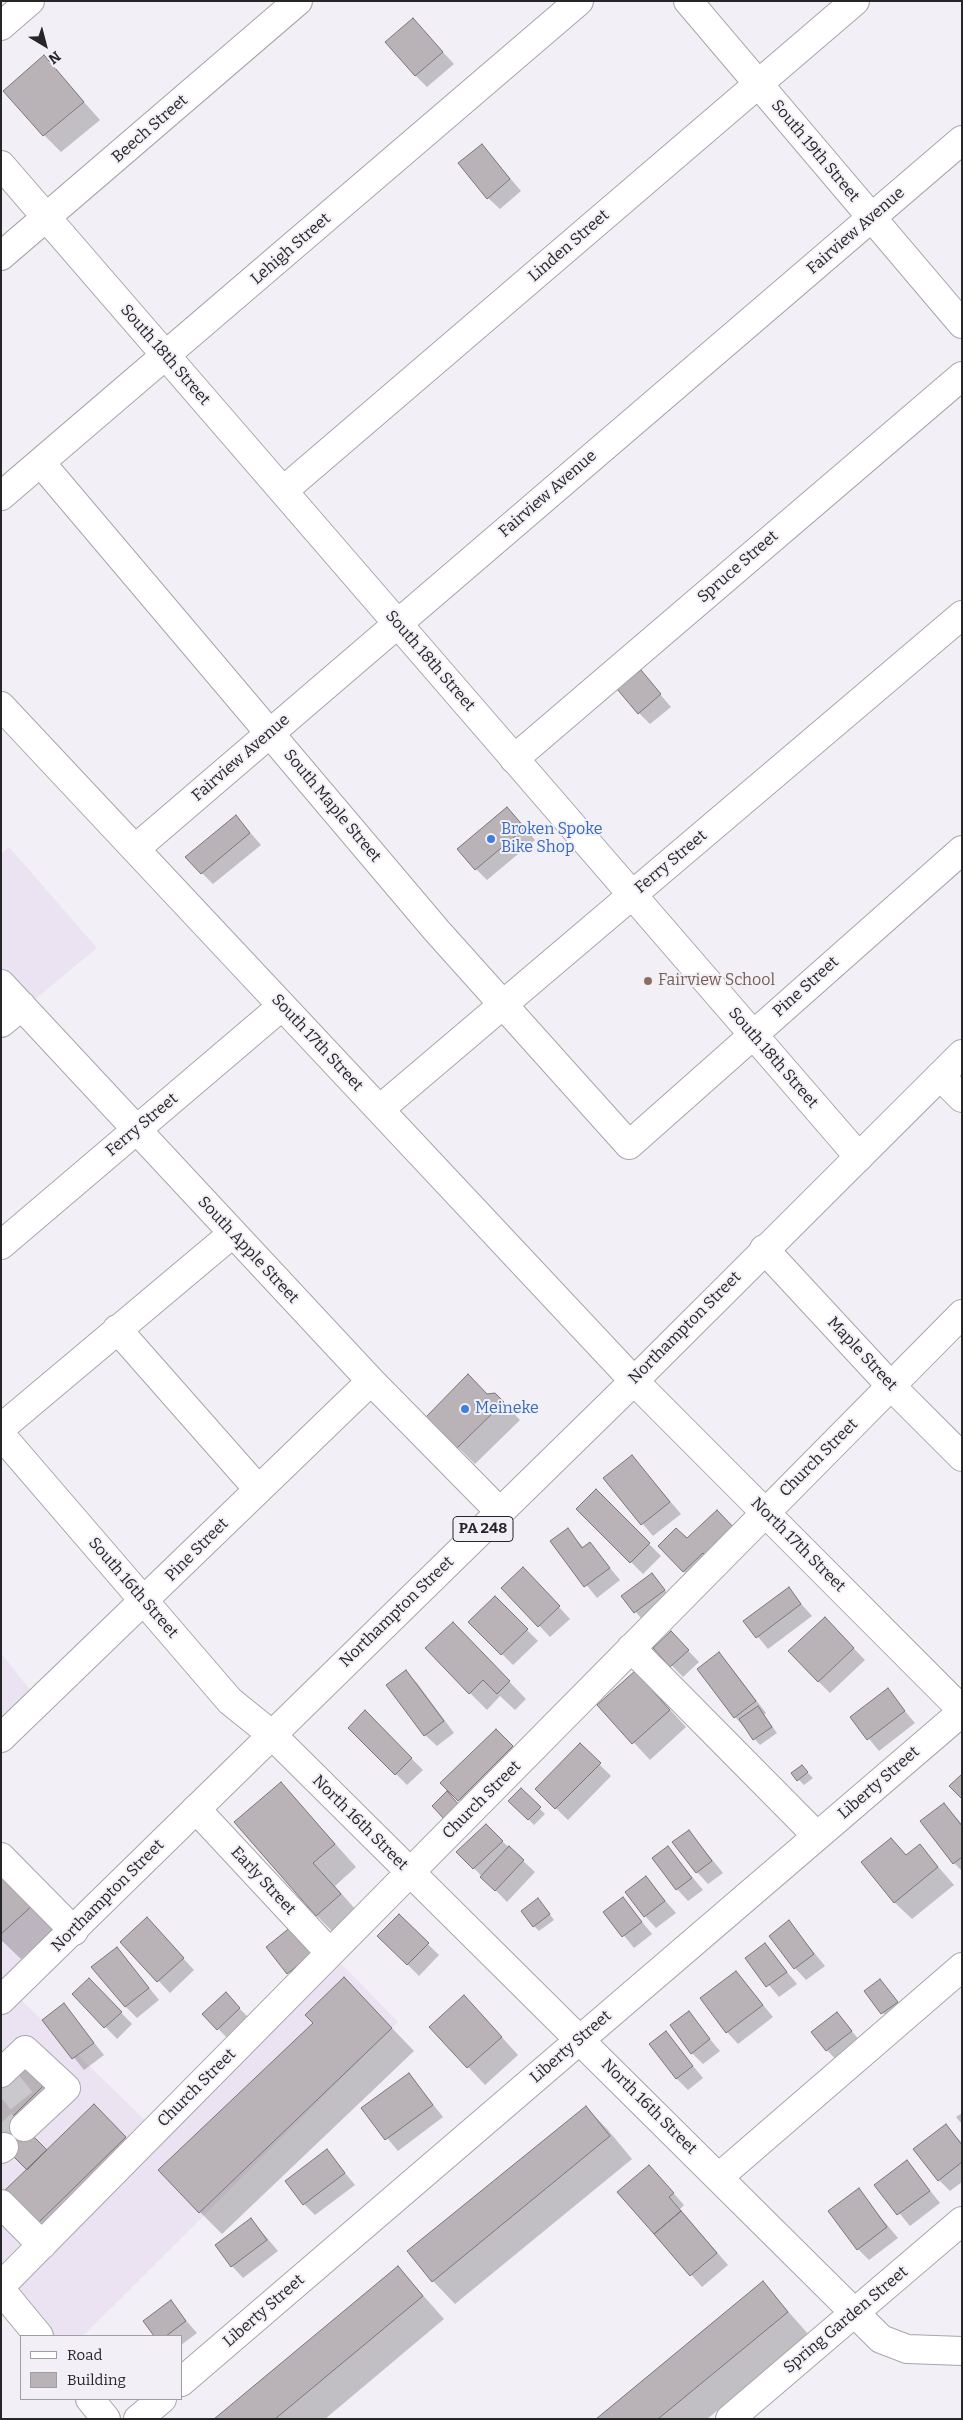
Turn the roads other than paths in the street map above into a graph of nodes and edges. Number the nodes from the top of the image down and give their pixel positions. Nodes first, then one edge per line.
1 (30, 1) edge
2 (298, 1) edge
3 (579, 1) edge
4 (688, 1) edge
5 (854, 1) edge
6 (1, 26) edge
7 (758, 84) junction
8 (962, 140) edge
9 (1, 165) edge
10 (46, 217) junction
11 (871, 218) junction
12 (1, 256) edge
13 (962, 324) edge
14 (167, 356) junction
15 (962, 376) edge
16 (41, 463) junction
17 (283, 491) junction
18 (1, 496) edge
19 (962, 615) edge
20 (398, 624) junction
21 (1, 706) edge
22 (271, 733) junction
23 (514, 759) junction
24 (135, 849) junction
25 (962, 850) edge
26 (632, 895) junction
27 (1, 984) edge
28 (503, 1005) junction
29 (282, 1006) junction
30 (11, 1014) edge
31 (753, 1035) junction
32 (962, 1054) edge
33 (940, 1076) junction
34 (962, 1098) edge
35 (380, 1110) junction
36 (137, 1129) junction
37 (629, 1145) joint
38 (859, 1158) junction
39 (232, 1234) junction
40 (1, 1245) edge
41 (764, 1249) junction
42 (962, 1314) edge
43 (118, 1329) junction
44 (371, 1381) junction
45 (634, 1381) junction
46 (891, 1386) junction
47 (1, 1428) edge
48 (1, 1435) edge
49 (962, 1457) edge
50 (258, 1489) junction
51 (500, 1512) junction
52 (766, 1512) junction
53 (144, 1602) junction
54 (631, 1648) junction
55 (962, 1711) edge
56 (271, 1734) junction
57 (1, 1738) edge
58 (196, 1809) junction
59 (817, 1836) junction
60 (1, 1858) edge
61 (410, 1872) junction
62 (74, 1931) junction
63 (330, 1953) junction
64 (962, 1967) edge
65 (4, 1992) edge
66 (580, 2039) junction
67 (2, 2076) edge
68 (29, 2116) dead end
69 (719, 2177) junction
70 (1, 2204) edge
71 (962, 2221) edge
72 (42, 2245) junction
73 (1, 2286) edge
74 (1, 2290) edge
75 (855, 2312) junction
76 (38, 2335) edge
77 (962, 2351) edge
78 (182, 2381) edge
79 (91, 2400) edge
80 (161, 2400) edge
81 (106, 2419) edge
82 (138, 2419) edge
83 (730, 2419) edge

1 - 6 street
2 - 10 street, Beech Street
3 - 14 street, Lehigh Street
4 - 7 street, South 19th Street
5 - 7 street, Linden Street
7 - 11 street, South 19th Street
7 - 17 street, Linden Street
8 - 11 street, Fairview Avenue
9 - 10 street, South 18th Street
10 - 12 street, Beech Street
10 - 14 street, South 18th Street
11 - 13 street, South 19th Street
11 - 20 street, Fairview Avenue
14 - 16 street, Lehigh Street
14 - 17 street, South 18th Street
15 - 23 street, Spruce Street
16 - 18 street, Lehigh Street
16 - 22 street, South Maple Street
17 - 20 street, South 18th Street
19 - 26 street, Ferry Street
20 - 22 street, Fairview Avenue
20 - 23 street, South 18th Street
21 - 24 street, South 17th Street
22 - 24 street, Fairview Avenue
22 - 28 street, South Maple Street
23 - 26 street, South 18th Street
24 - 29 street, South 17th Street
25 - 31 street, Pine Street
26 - 28 street, Ferry Street
26 - 31 street, South 18th Street
27 - 30 street, South Apple Street
28 - 35 street, Ferry Street
28 - 37 street, South Maple Street
29 - 35 street, South 17th Street
29 - 36 street, Ferry Street
30 - 36 street, South Apple Street
31 - 37 street, Pine Street
31 - 38 street, South 18th Street
32 - 33 street, Northampton Street / PA 248
33 - 34 street
33 - 38 street, Northampton Street / PA 248
35 - 45 street, South 17th Street
36 - 39 street, South Apple Street
36 - 40 street, Ferry Street
38 - 41 street, Northampton Street / PA 248
39 - 43 street
39 - 44 street, South Apple Street
41 - 45 street, Northampton Street / PA 248
41 - 46 street, Maple Street
42 - 46 street, Church Street
43 - 47 street
43 - 50 street
44 - 50 street, Pine Street
44 - 51 street, South Apple Street
45 - 51 street, Northampton Street / PA 248
45 - 52 street, North 17th Street
46 - 49 street, Maple Street
46 - 52 street, Church Street
48 - 53 street, South 16th Street
50 - 53 street, Pine Street
51 - 56 street, Northampton Street / PA 248
52 - 54 street, Church Street
52 - 55 street, North 17th Street
53 - 56 street, South 16th Street
53 - 57 street, Pine Street
54 - 59 street
54 - 61 street, Church Street
55 - 59 street, Liberty Street
56 - 58 street, Northampton Street / PA 248
56 - 61 street, North 16th Street
58 - 62 street, Northampton Street / PA 248
58 - 63 street, Early Street
59 - 66 street, Liberty Street
60 - 62 street
61 - 63 street, Church Street
61 - 66 street, North 16th Street
62 - 65 street, Northampton Street / PA 248
63 - 72 street, Church Street
64 - 69 street
66 - 69 street, North 16th Street
66 - 78 street, Liberty Street
67 - 68 street
69 - 75 street, North 16th Street
70 - 72 street
71 - 75 street, Spring Garden Street
72 - 73 street, Church Street
74 - 76 street
75 - 77 street, North 16th Street
75 - 83 street, Spring Garden Street
79 - 81 street
80 - 82 street

